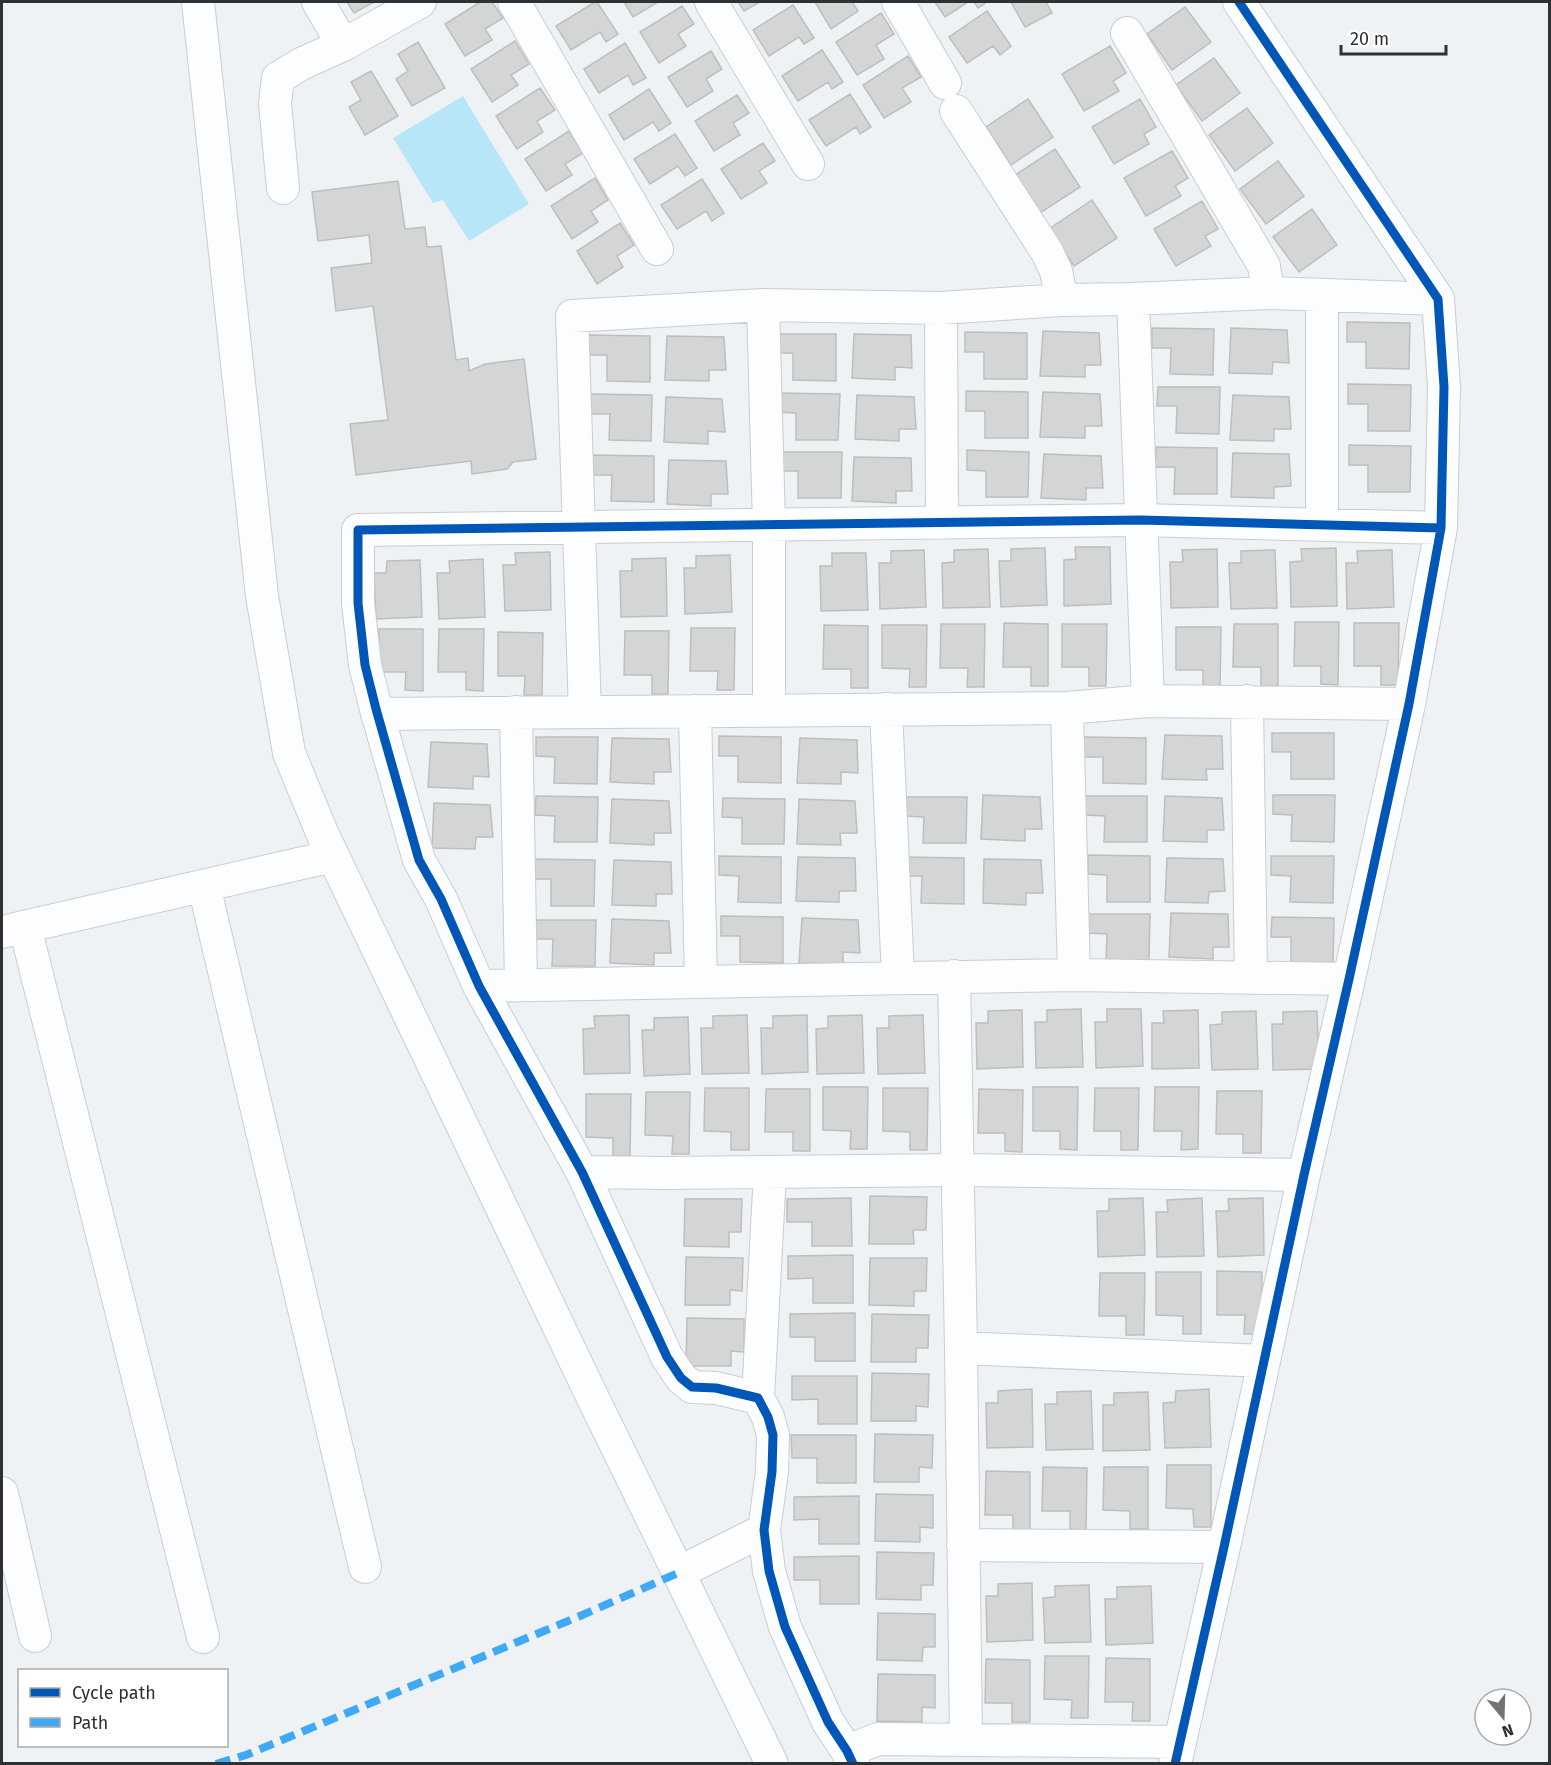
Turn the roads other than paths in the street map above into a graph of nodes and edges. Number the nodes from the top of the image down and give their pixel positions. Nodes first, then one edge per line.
1 (198, 2) edge
2 (318, 2) edge
3 (420, 2) edge
4 (514, 2) edge
5 (711, 2) edge
6 (898, 2) edge
7 (1239, 2) edge
8 (1127, 33) dead end
9 (343, 45) junction
10 (808, 164) dead end
11 (283, 188) dead end
12 (657, 249) dead end
13 (1268, 293) junction
14 (1322, 296) junction
15 (1133, 299) junction
16 (1438, 299) junction
17 (1062, 300) junction
18 (763, 305) junction
19 (941, 308) junction
20 (1141, 520) junction
21 (942, 523) junction
22 (770, 525) junction
23 (1322, 525) junction
24 (579, 528) junction
25 (1440, 528) junction
26 (1148, 701) junction
27 (1247, 701) junction
28 (1409, 704) junction
29 (1067, 708) junction
30 (885, 709) junction
31 (770, 710) junction
32 (695, 711) junction
33 (516, 712) junction
34 (585, 712) junction
35 (377, 714) junction
36 (333, 856) junction
37 (204, 886) junction
38 (13, 929) edge
39 (1074, 975) junction
40 (954, 976) junction
41 (898, 977) junction
42 (1251, 977) junction
43 (1349, 979) junction
44 (701, 981) junction
45 (521, 985) junction
46 (479, 986) junction
47 (958, 1170) junction
48 (582, 1172) junction
49 (770, 1172) junction
50 (1304, 1175) junction
51 (961, 1348) junction
52 (1264, 1361) junction
53 (758, 1398) junction
54 (2, 1493) edge
55 (764, 1530) junction
56 (963, 1545) junction
57 (1224, 1547) junction
58 (365, 1568) dead end
59 (678, 1573) junction
60 (35, 1636) dead end
61 (203, 1637) dead end
62 (966, 1739) junction
63 (1178, 1753) edge
64 (850, 1757) edge
65 (772, 1764) edge

1 - 36 street
2 - 9 street
3 - 9 street
4 - 12 street
5 - 10 street
6 - 17 street
7 - 16 street
8 - 13 street
9 - 11 street
13 - 14 street
13 - 15 street
14 - 16 street
14 - 23 street
15 - 17 street
15 - 20 street
16 - 25 street
17 - 19 street
18 - 19 street
18 - 22 street
18 - 24 street
19 - 21 street
20 - 21 street
20 - 23 street
20 - 26 street
21 - 22 street
22 - 24 street
22 - 31 street
23 - 25 street
24 - 34 street
24 - 35 street
25 - 28 street
26 - 27 street
26 - 29 street
27 - 28 street
27 - 42 street
28 - 43 street
29 - 30 street
29 - 39 street
30 - 31 street
30 - 41 street
31 - 32 street
32 - 34 street
32 - 44 street
33 - 34 street
33 - 35 street
33 - 45 street
35 - 46 street
36 - 37 street
36 - 59 street
37 - 38 street
37 - 58 street
38 - 61 street
39 - 40 street
39 - 42 street
40 - 41 street
40 - 47 street
41 - 44 street
42 - 43 street
43 - 50 street
44 - 45 street
45 - 46 street
46 - 48 street
47 - 49 street
47 - 50 street
47 - 51 street
48 - 49 street
48 - 53 street
49 - 53 street
50 - 52 street
51 - 52 street
51 - 56 street
52 - 57 street
53 - 55 street
54 - 60 street
55 - 59 street
55 - 64 street
56 - 57 street
56 - 62 street
57 - 63 street
59 - 65 street
62 - 63 street
62 - 64 street

